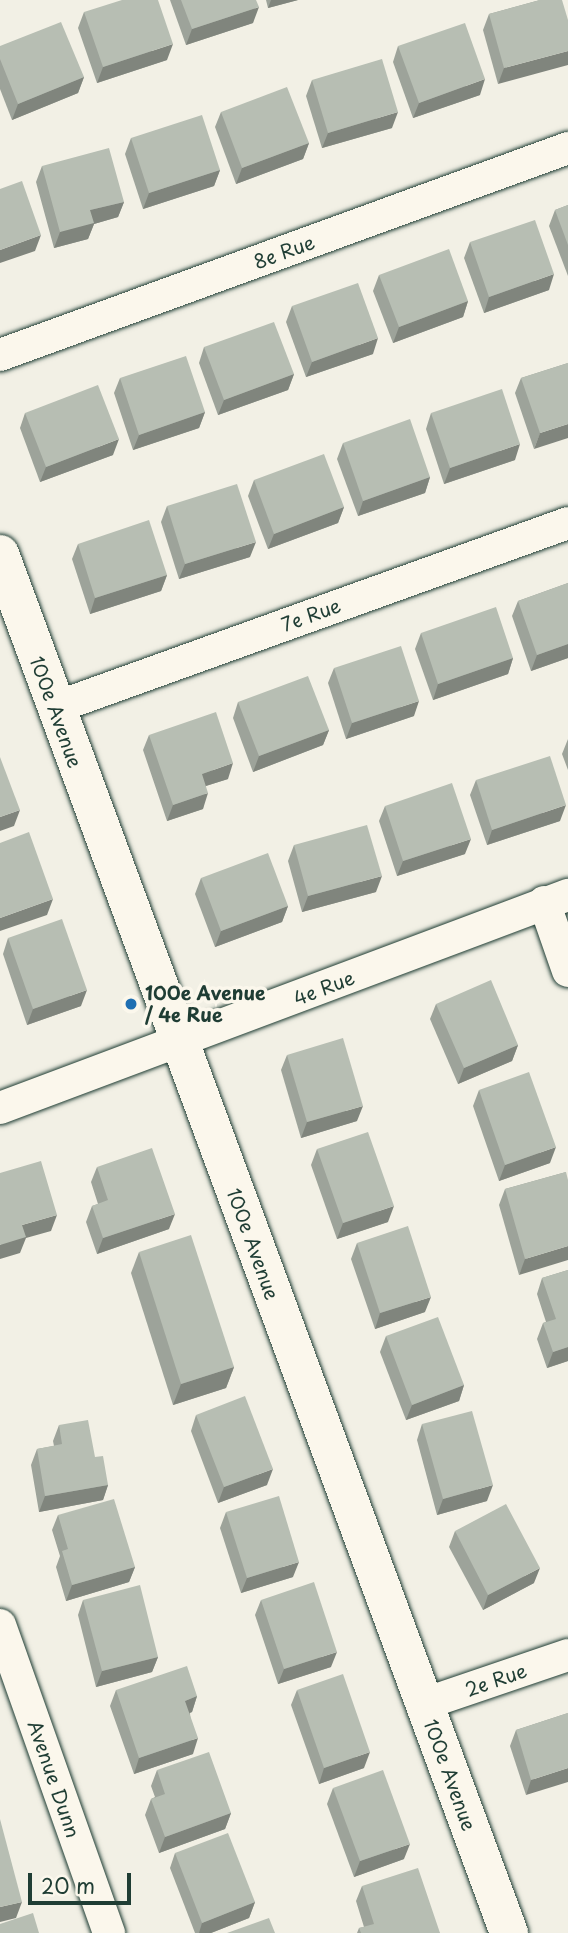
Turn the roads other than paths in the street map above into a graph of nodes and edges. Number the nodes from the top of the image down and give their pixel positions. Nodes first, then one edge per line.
1 (568, 148) edge
2 (0, 355) edge
3 (568, 523) edge
4 (0, 554) edge
5 (54, 708) junction
6 (556, 899) edge
7 (568, 971) edge
8 (178, 1044) junction
9 (0, 1108) edge
10 (0, 1625) edge
11 (568, 1655) edge
12 (424, 1704) junction
13 (109, 1933) edge
14 (509, 1933) edge

1 - 2 street, 8e Rue
3 - 5 street, 7e Rue
4 - 5 street, 100e Avenue
5 - 8 street, 100e Avenue
6 - 7 street
6 - 8 street, 4e Rue
8 - 9 street, 4e Rue
8 - 12 street, 100e Avenue
10 - 13 street, Avenue Dunn
11 - 12 street, 2e Rue
12 - 14 street, 100e Avenue

